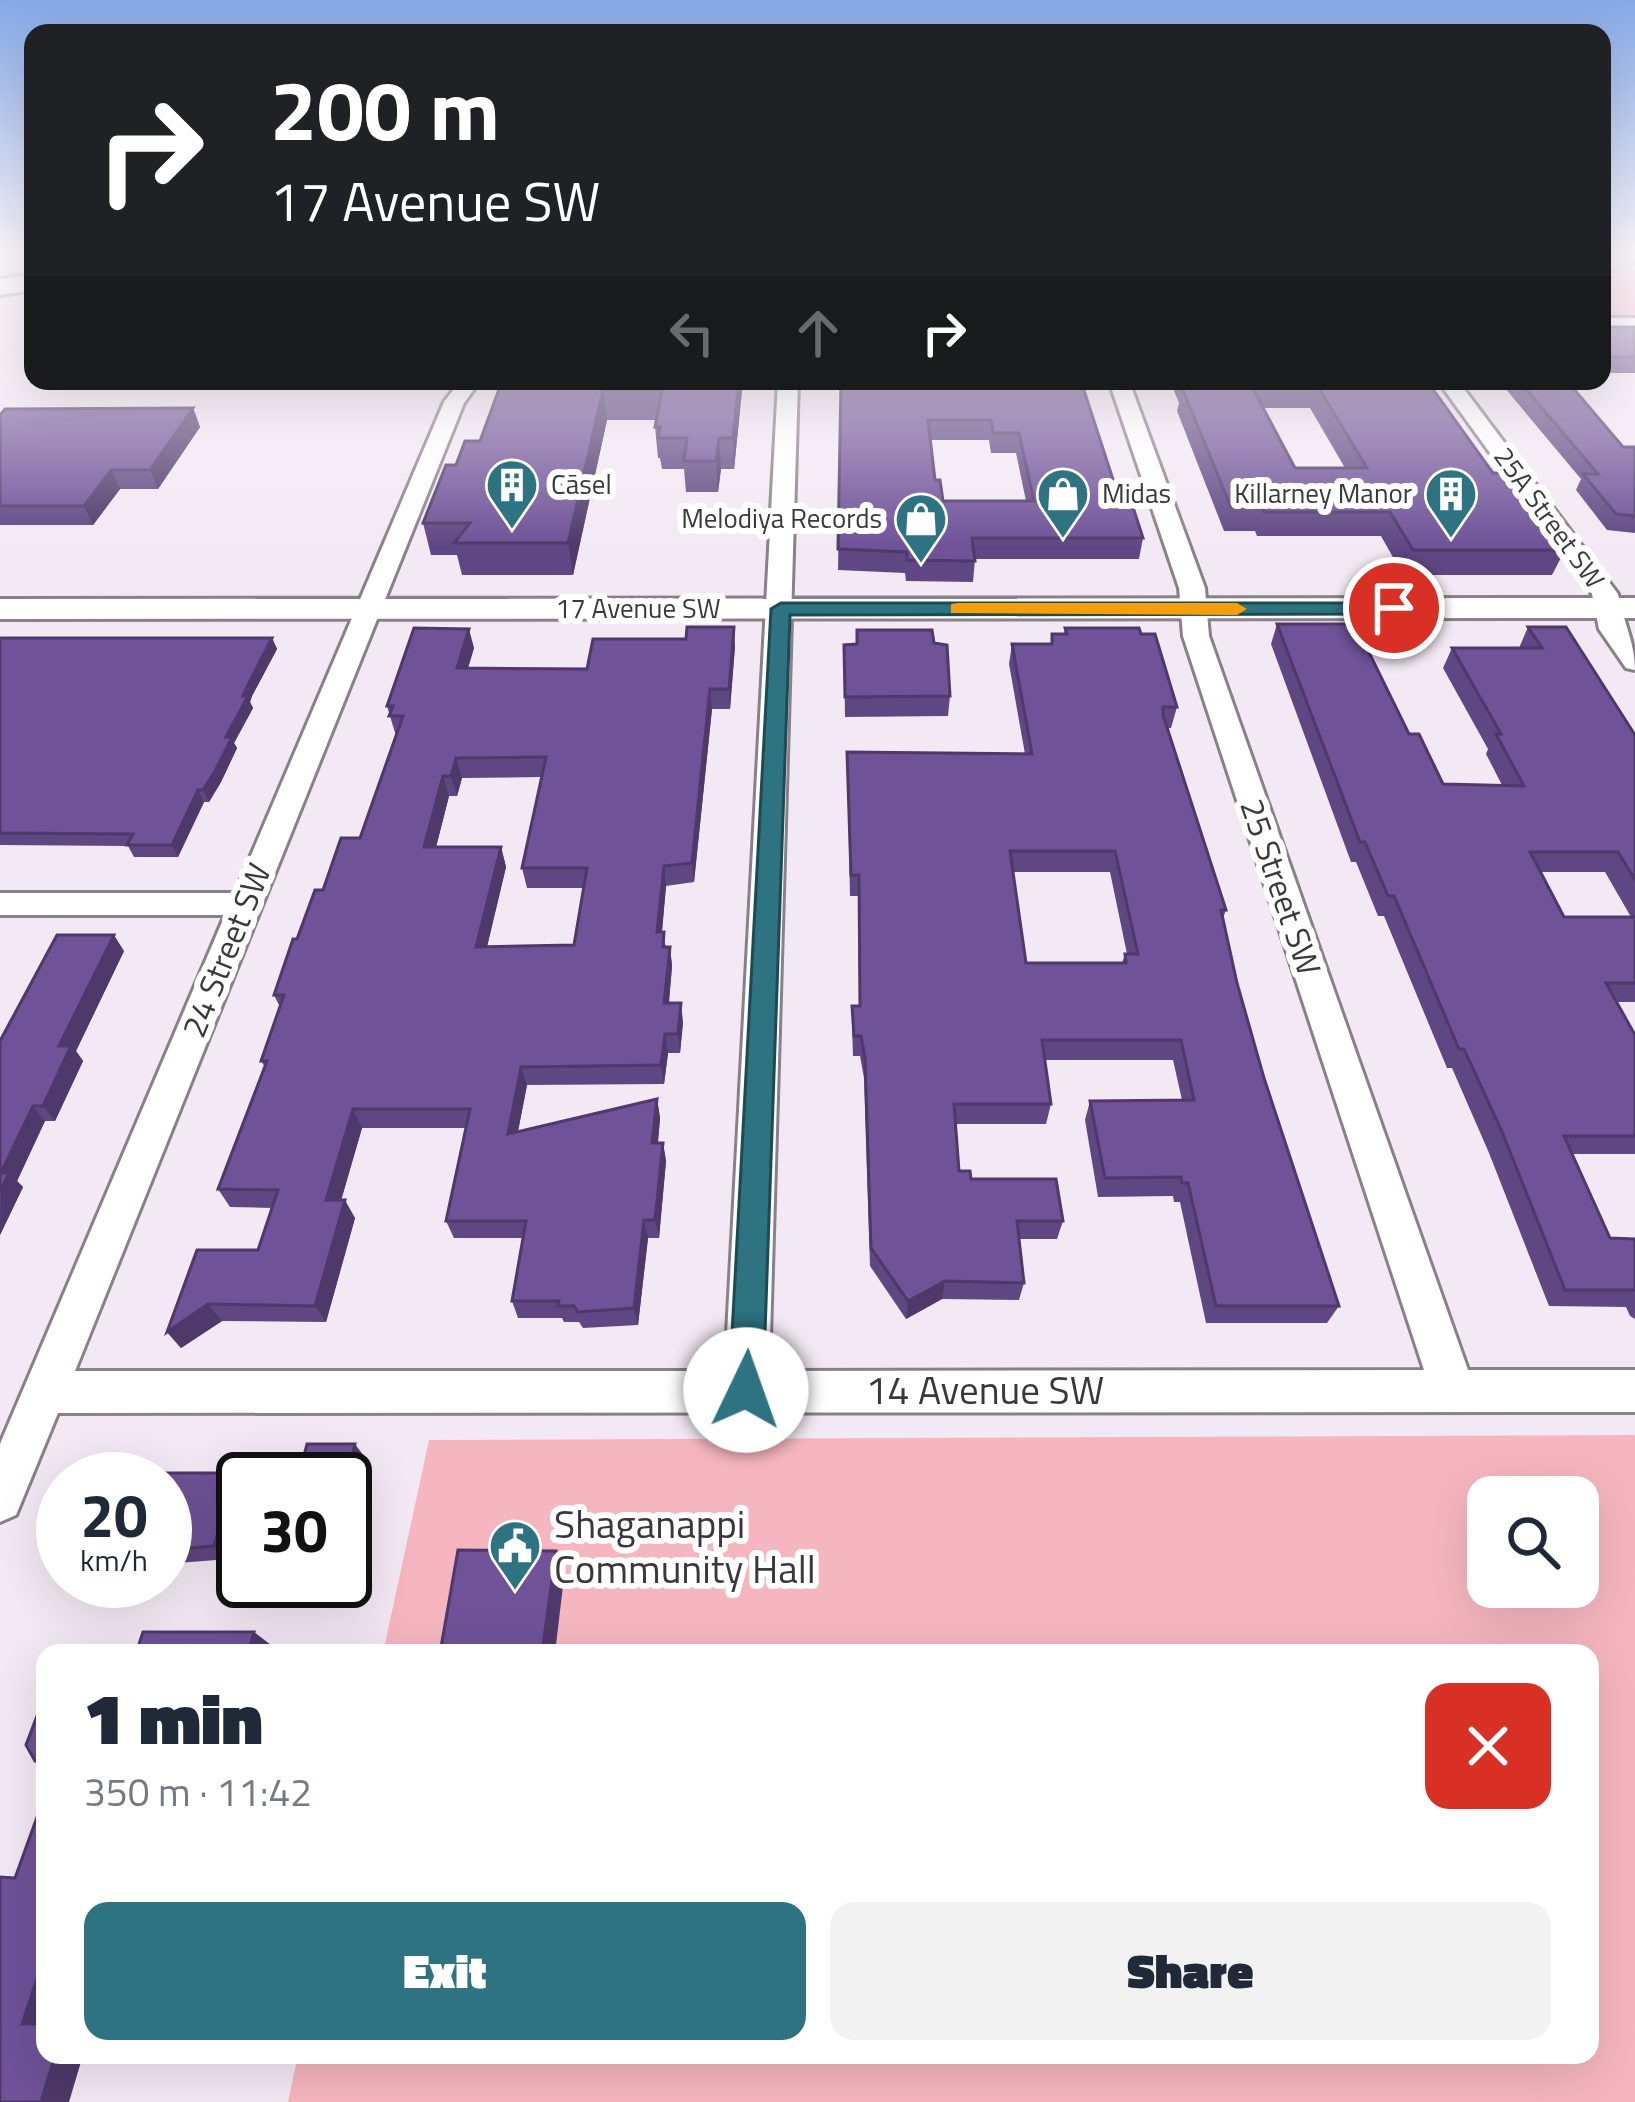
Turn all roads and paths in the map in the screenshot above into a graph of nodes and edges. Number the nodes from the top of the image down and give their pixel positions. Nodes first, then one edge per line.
1 (788, 390) edge
2 (1122, 390) edge
3 (1455, 390) edge
4 (452, 392) edge
5 (1620, 608) edge
6 (0, 609) edge
7 (364, 609) junction
8 (781, 609) junction
9 (1192, 609) junction
10 (1635, 662) edge
11 (0, 904) edge
12 (245, 904) junction
13 (746, 1390) junction
14 (1453, 1391) junction
15 (1635, 1391) edge
16 (46, 1392) junction
17 (2, 1488) edge

1 - 8 street
2 - 9 street, 25 Street SW
3 - 5 street, 25A Street SW
4 - 7 street, 24 Street SW
5 - 9 main road, 17 Avenue SW
5 - 10 street, 25A Street SW
6 - 7 main road, 17 Avenue SW
7 - 8 main road, 17 Avenue SW
7 - 12 street, 24 Street SW
8 - 9 main road, 17 Avenue SW
8 - 13 street
9 - 14 street, 25 Street SW
11 - 12 street
12 - 16 street, 24 Street SW
13 - 14 street, 14 Avenue SW
13 - 16 street, 14 Avenue SW
14 - 15 street, 14 Avenue SW
16 - 17 street, 24 Street SW

